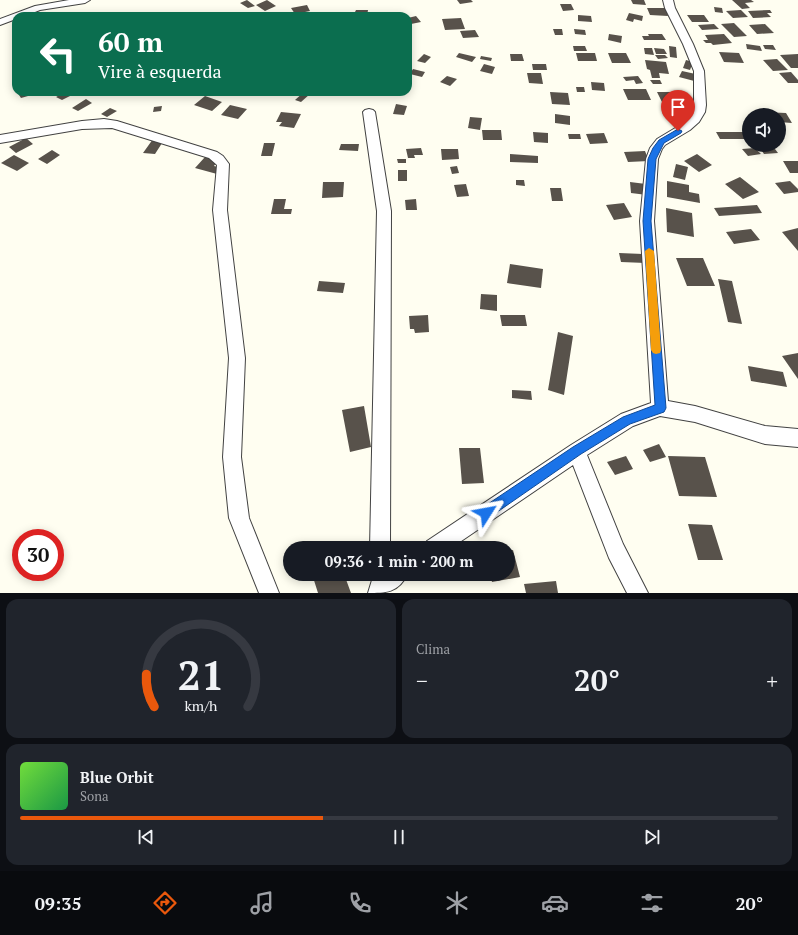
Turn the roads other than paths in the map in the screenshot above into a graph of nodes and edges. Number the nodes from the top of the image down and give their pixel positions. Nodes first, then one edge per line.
1 (85, 0) edge
2 (668, 0) edge
3 (27, 12) edge
4 (12, 18) edge
5 (0, 22) edge
6 (369, 112) dead end
7 (0, 139) edge
8 (660, 408) junction
9 (798, 438) edge
10 (577, 450) junction
11 (380, 541) edge
12 (444, 541) edge
13 (269, 593) edge
14 (638, 593) edge

1 - 3 street
2 - 8 street
4 - 5 street
6 - 11 street
7 - 13 street
8 - 9 street
8 - 10 street
10 - 12 street
10 - 14 street

